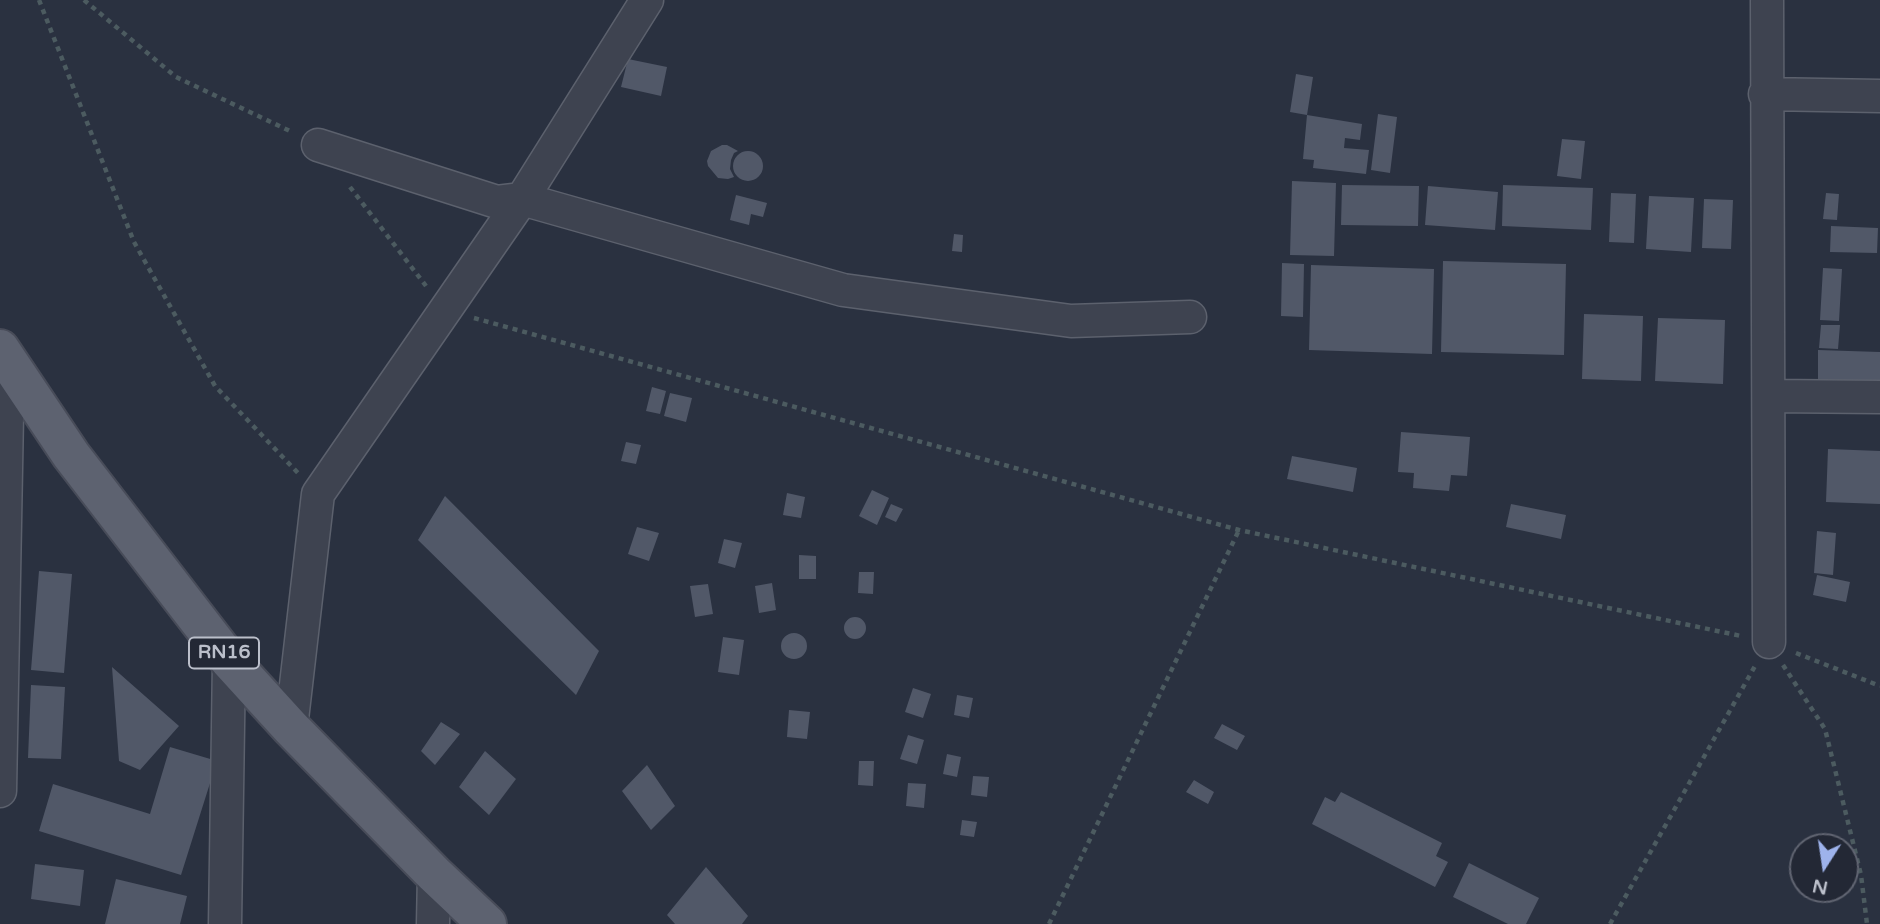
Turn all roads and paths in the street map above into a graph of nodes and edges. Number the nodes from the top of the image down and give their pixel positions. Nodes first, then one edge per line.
1 (39, 0) edge
2 (84, 0) edge
3 (647, 0) edge
4 (1767, 0) edge
5 (1765, 94) junction
6 (1880, 96) edge
7 (318, 145) junction
8 (522, 199) junction
9 (444, 310) junction
10 (1190, 317) dead end
11 (4, 355) edge
12 (1769, 397) junction
13 (1880, 397) edge
14 (318, 494) junction
15 (1239, 530) junction
16 (1769, 642) junction
17 (229, 660) junction
18 (1880, 686) edge
19 (291, 728) junction
20 (0, 791) edge
21 (434, 874) junction
22 (225, 924) edge
23 (433, 924) edge
24 (487, 924) edge
25 (1049, 924) edge
26 (1610, 924) edge
27 (1867, 924) edge

1 - 14 path
2 - 7 path
3 - 8 street
4 - 5 street
5 - 6 street
5 - 12 street
7 - 8 street
7 - 9 path
8 - 9 street
8 - 10 street
9 - 14 street
9 - 15 path
11 - 17 main road, RN16
11 - 20 street
12 - 13 street
12 - 16 street
14 - 19 street
15 - 16 path
15 - 25 path
16 - 18 path
16 - 26 path
16 - 27 path
17 - 19 main road, RN16
17 - 22 street
19 - 21 main road, RN16
21 - 23 street
21 - 24 main road, RN16

